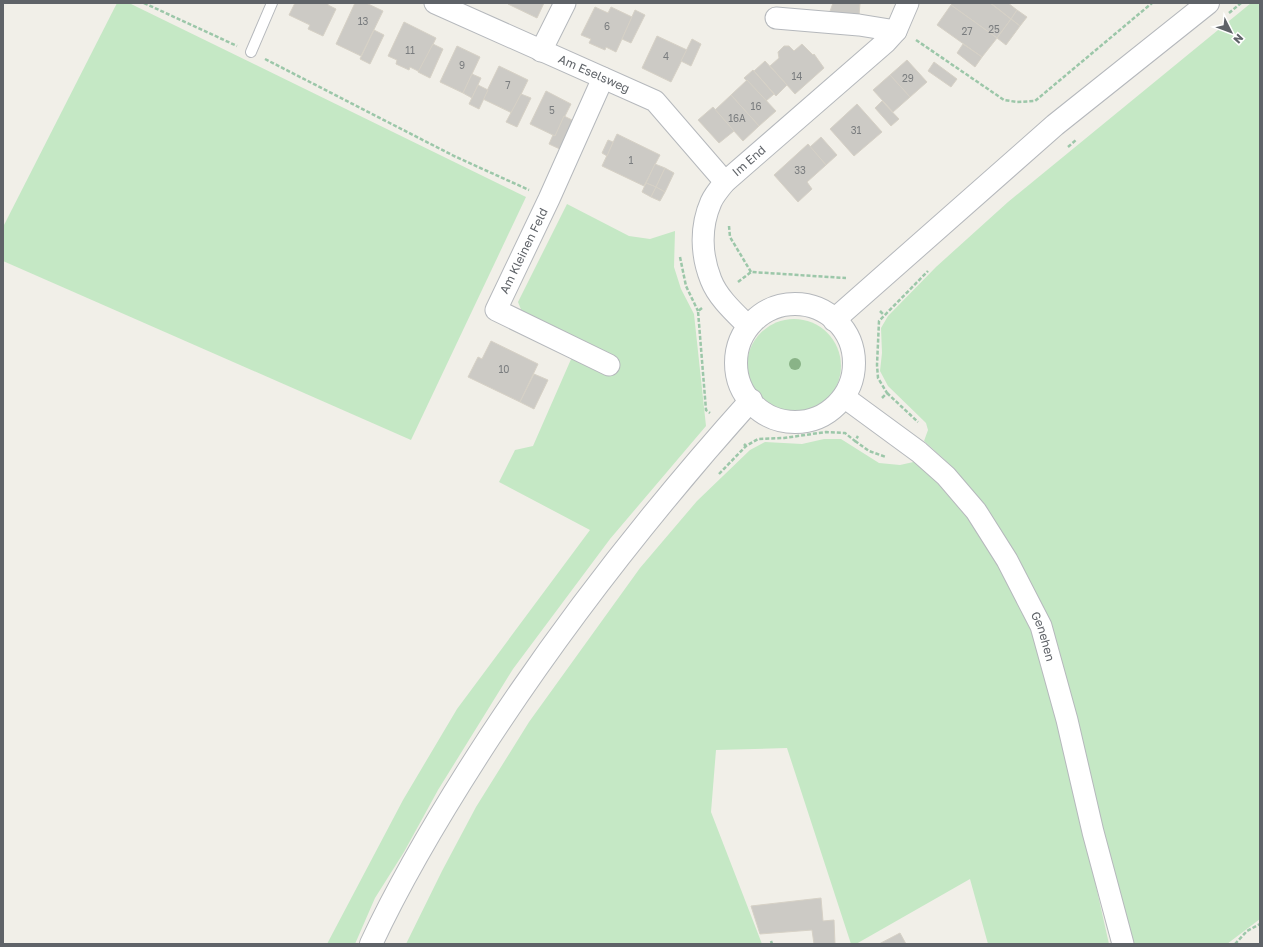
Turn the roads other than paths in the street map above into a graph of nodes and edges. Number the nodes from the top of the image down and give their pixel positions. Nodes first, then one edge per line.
1 (272, 3) edge
2 (435, 3) edge
3 (565, 3) edge
4 (908, 3) edge
5 (1208, 3) edge
6 (776, 18) dead end
7 (896, 32) junction
8 (541, 51) junction
9 (251, 52) road end
10 (603, 78) junction
11 (725, 182) junction
12 (834, 320) junction
13 (748, 326) junction
14 (609, 365) dead end
15 (844, 396) junction
16 (751, 400) junction
17 (371, 944) edge
18 (1123, 944) edge

1 - 9 lane
2 - 8 street, Am Eselsweg
3 - 8 street
4 - 7 street, Im End
5 - 12 street
6 - 7 street
7 - 11 street, Im End
8 - 10 street, Am Eselsweg
10 - 11 street, Am Eselsweg
10 - 14 street, Am Kleinen Feld
11 - 13 street, Im End
12 - 13 street
12 - 15 street
13 - 16 street
15 - 16 street
15 - 18 street, Genehen
16 - 17 street

